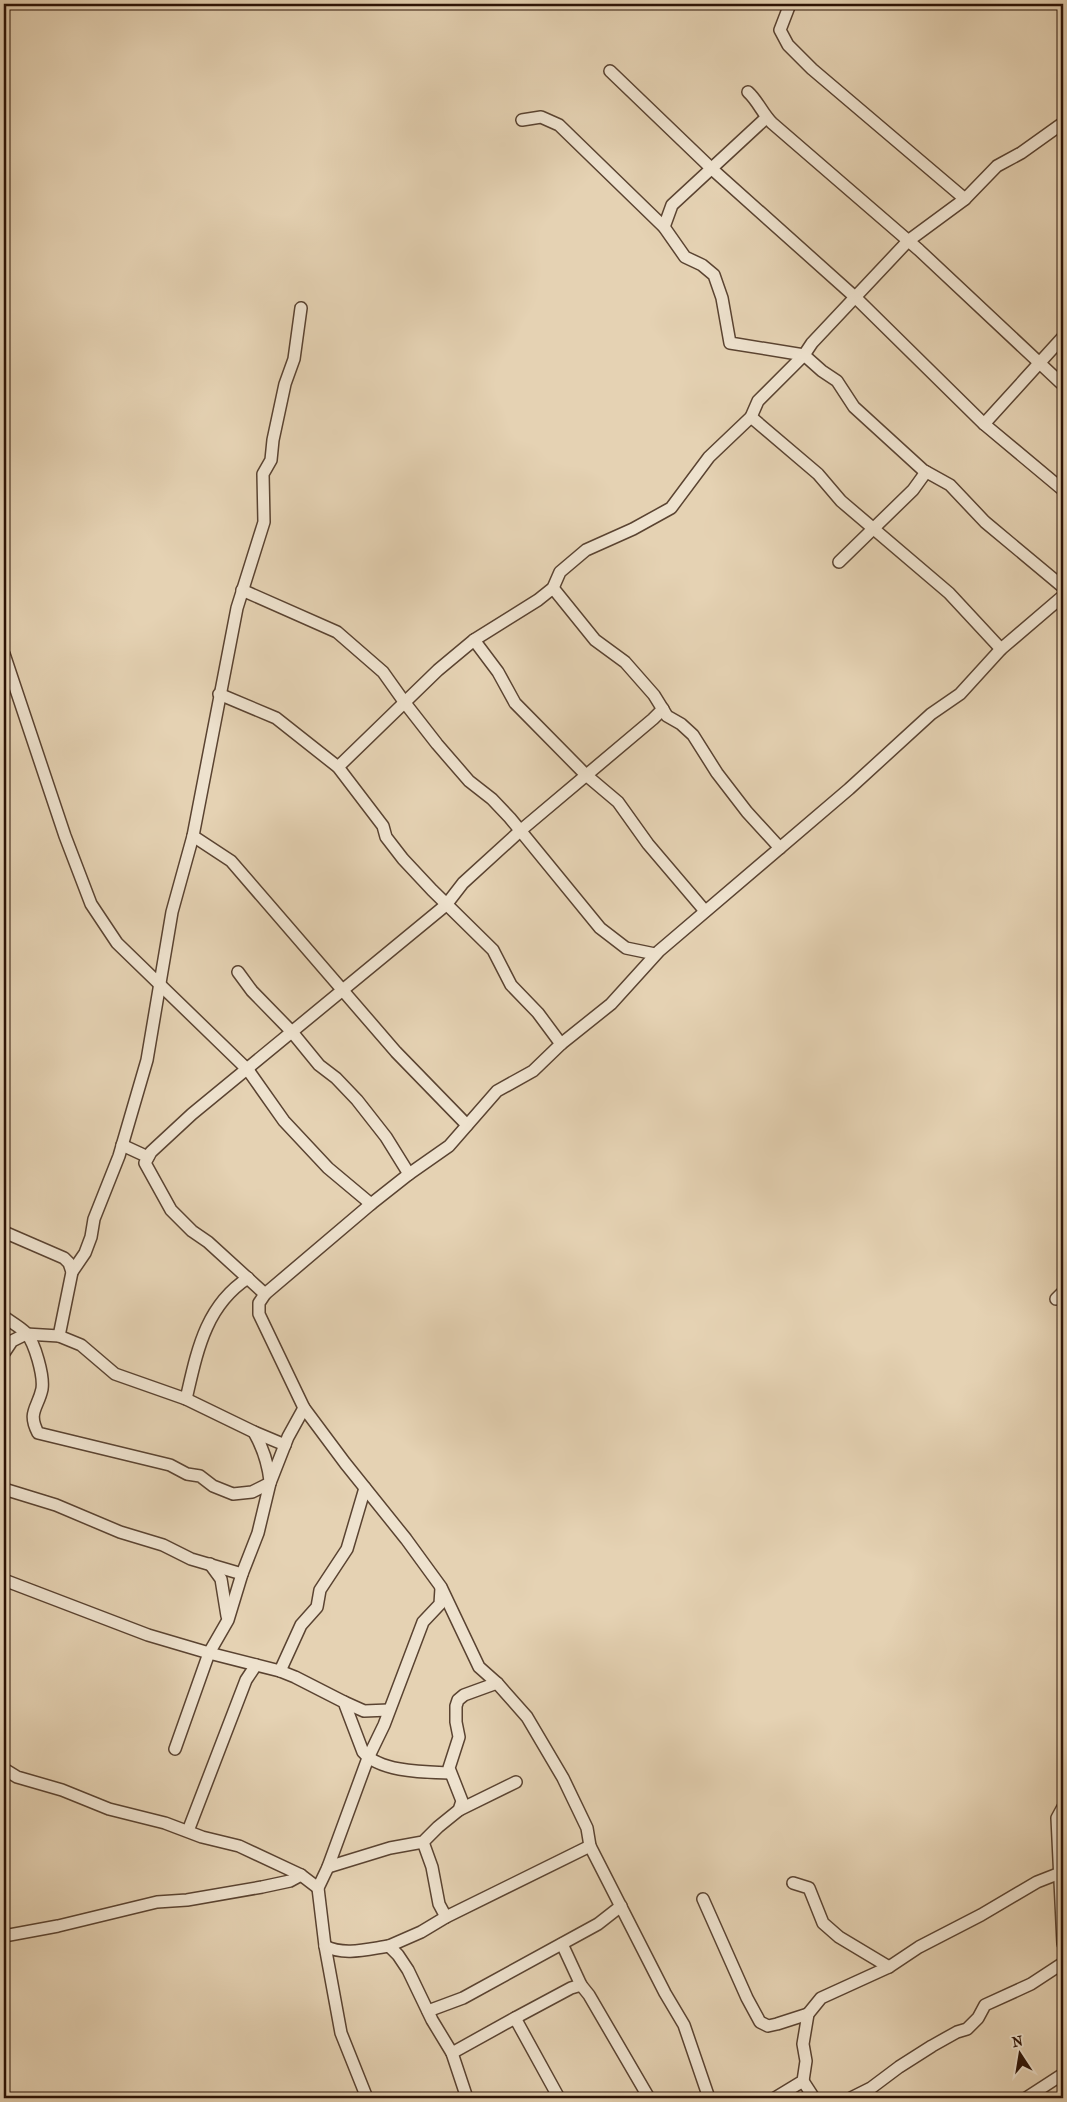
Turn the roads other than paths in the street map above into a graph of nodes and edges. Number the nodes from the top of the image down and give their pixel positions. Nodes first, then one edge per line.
1 (790, 4) edge
2 (610, 71) dead end
3 (748, 92) dead end
4 (766, 118) junction
5 (522, 120) dead end
6 (1063, 123) edge
7 (712, 169) junction
8 (965, 199) junction
9 (664, 227) junction
10 (908, 240) junction
11 (856, 297) junction
12 (301, 308) dead end
13 (1063, 337) edge
14 (804, 355) junction
15 (1039, 364) junction
16 (1063, 385) edge
17 (750, 417) junction
18 (984, 424) junction
19 (926, 472) junction
20 (1063, 490) edge
21 (874, 530) junction
22 (838, 562) dead end
23 (553, 588) junction
24 (1063, 588) edge
25 (242, 590) junction
26 (1063, 596) edge
27 (474, 640) junction
28 (1001, 649) junction
29 (4, 654) edge
30 (219, 694) junction
31 (405, 703) junction
32 (663, 709) junction
33 (338, 767) junction
34 (586, 774) junction
35 (520, 831) junction
36 (193, 836) junction
37 (780, 848) junction
38 (446, 905) junction
39 (705, 911) junction
40 (655, 954) junction
41 (238, 972) dead end
42 (159, 982) junction
43 (343, 990) junction
44 (292, 1032) junction
45 (562, 1044) junction
46 (248, 1070) junction
47 (467, 1125) junction
48 (122, 1145) junction
49 (148, 1157) junction
50 (409, 1174) junction
51 (371, 1204) junction
52 (4, 1232) edge
53 (72, 1272) junction
54 (248, 1278) junction
55 (266, 1294) junction
56 (4, 1317) edge
57 (26, 1334) junction
58 (59, 1336) junction
59 (4, 1353) edge
60 (186, 1399) junction
61 (304, 1408) junction
62 (254, 1432) junction
63 (285, 1445) junction
64 (270, 1483) junction
65 (364, 1488) junction
66 (4, 1489) edge
67 (210, 1564) junction
68 (242, 1574) junction
69 (4, 1580) edge
70 (441, 1587) junction
71 (228, 1620) junction
72 (209, 1653) junction
73 (256, 1665) junction
74 (280, 1671) junction
75 (498, 1683) junction
76 (344, 1702) junction
77 (389, 1710) junction
78 (176, 1749) dead end
79 (368, 1758) junction
80 (4, 1768) edge
81 (449, 1773) junction
82 (516, 1782) dead end
83 (1063, 1806) edge
84 (460, 1810) junction
85 (188, 1832) junction
86 (424, 1842) junction
87 (590, 1846) junction
88 (328, 1867) junction
89 (1060, 1873) junction
90 (301, 1875) junction
91 (793, 1883) dead end
92 (318, 1888) junction
93 (703, 1899) dead end
94 (621, 1906) junction
95 (446, 1917) junction
96 (4, 1936) edge
97 (562, 1944) junction
98 (1063, 1944) edge
99 (325, 1946) junction
100 (389, 1946) junction
101 (1063, 1963) edge
102 (889, 1967) junction
103 (581, 1985) junction
104 (428, 2010) junction
105 (808, 2014) junction
106 (515, 2018) junction
107 (452, 2052) junction
108 (1063, 2074) edge
109 (803, 2081) junction
110 (367, 2098) edge
111 (467, 2098) edge
112 (559, 2098) edge
113 (649, 2098) edge
114 (709, 2098) edge
115 (775, 2098) edge
116 (814, 2098) edge
117 (851, 2098) edge
118 (1026, 2098) edge

1 - 8 street
2 - 7 street
3 - 4 street
4 - 7 street
4 - 10 street
5 - 9 street
6 - 8 street
7 - 9 street
7 - 11 street
8 - 10 street
9 - 14 street
10 - 11 street
10 - 15 street
11 - 14 street
11 - 18 street
12 - 25 street
13 - 15 street
14 - 17 street
14 - 19 street
15 - 16 street
15 - 18 street
17 - 21 street
17 - 23 street
18 - 20 street
19 - 21 street
19 - 24 street
21 - 22 street
21 - 28 street
23 - 27 street
23 - 32 street
25 - 30 street
25 - 31 street
26 - 28 street
27 - 31 street
27 - 34 street
28 - 37 street
29 - 42 street
30 - 33 street
30 - 36 street
31 - 33 street
31 - 35 street
32 - 34 street
32 - 37 street
33 - 38 street
34 - 35 street
34 - 39 street
35 - 38 street
35 - 40 street
36 - 42 street
36 - 43 street
37 - 39 street
38 - 43 street
38 - 45 street
39 - 40 street
40 - 45 street
41 - 44 street
42 - 46 street
42 - 48 street
43 - 44 street
43 - 47 street
44 - 46 street
44 - 50 street
45 - 47 street
46 - 49 street
46 - 51 street
47 - 50 street
48 - 49 street
48 - 53 street
49 - 54 street
50 - 51 street
51 - 55 street
52 - 53 street
53 - 58 street
54 - 55 street
54 - 60 street
55 - 61 street
56 - 57 street
57 - 58 street
57 - 59 street
57 - 64 street
58 - 60 street
60 - 62 street
61 - 63 street
61 - 65 street
62 - 63 street
62 - 64 street
63 - 64 street
64 - 68 street
65 - 70 street
65 - 74 street
66 - 67 street
67 - 68 street
67 - 71 street
68 - 71 street
69 - 72 street
70 - 75 street
70 - 77 street
71 - 72 street
72 - 73 street
72 - 78 street
73 - 74 street
73 - 85 street
74 - 76 street
75 - 81 street
75 - 87 street
76 - 77 street
76 - 79 street
77 - 79 street
79 - 81 street
79 - 88 street
80 - 85 street
81 - 84 street
82 - 84 street
83 - 89 street
84 - 86 street
85 - 90 street
86 - 88 street
86 - 95 street
87 - 94 street
87 - 95 street
88 - 92 street
89 - 98 street
89 - 102 street
90 - 92 street
90 - 96 street
91 - 102 street
92 - 99 street
93 - 105 street
94 - 97 street
94 - 114 street
95 - 100 street
97 - 103 street
97 - 104 street
99 - 100 street
99 - 110 street
100 - 104 street
101 - 117 street
102 - 105 street
103 - 106 street
103 - 113 street
104 - 107 street
105 - 109 street
106 - 107 street
106 - 112 street
107 - 111 street
108 - 118 street
109 - 115 street
109 - 116 street

